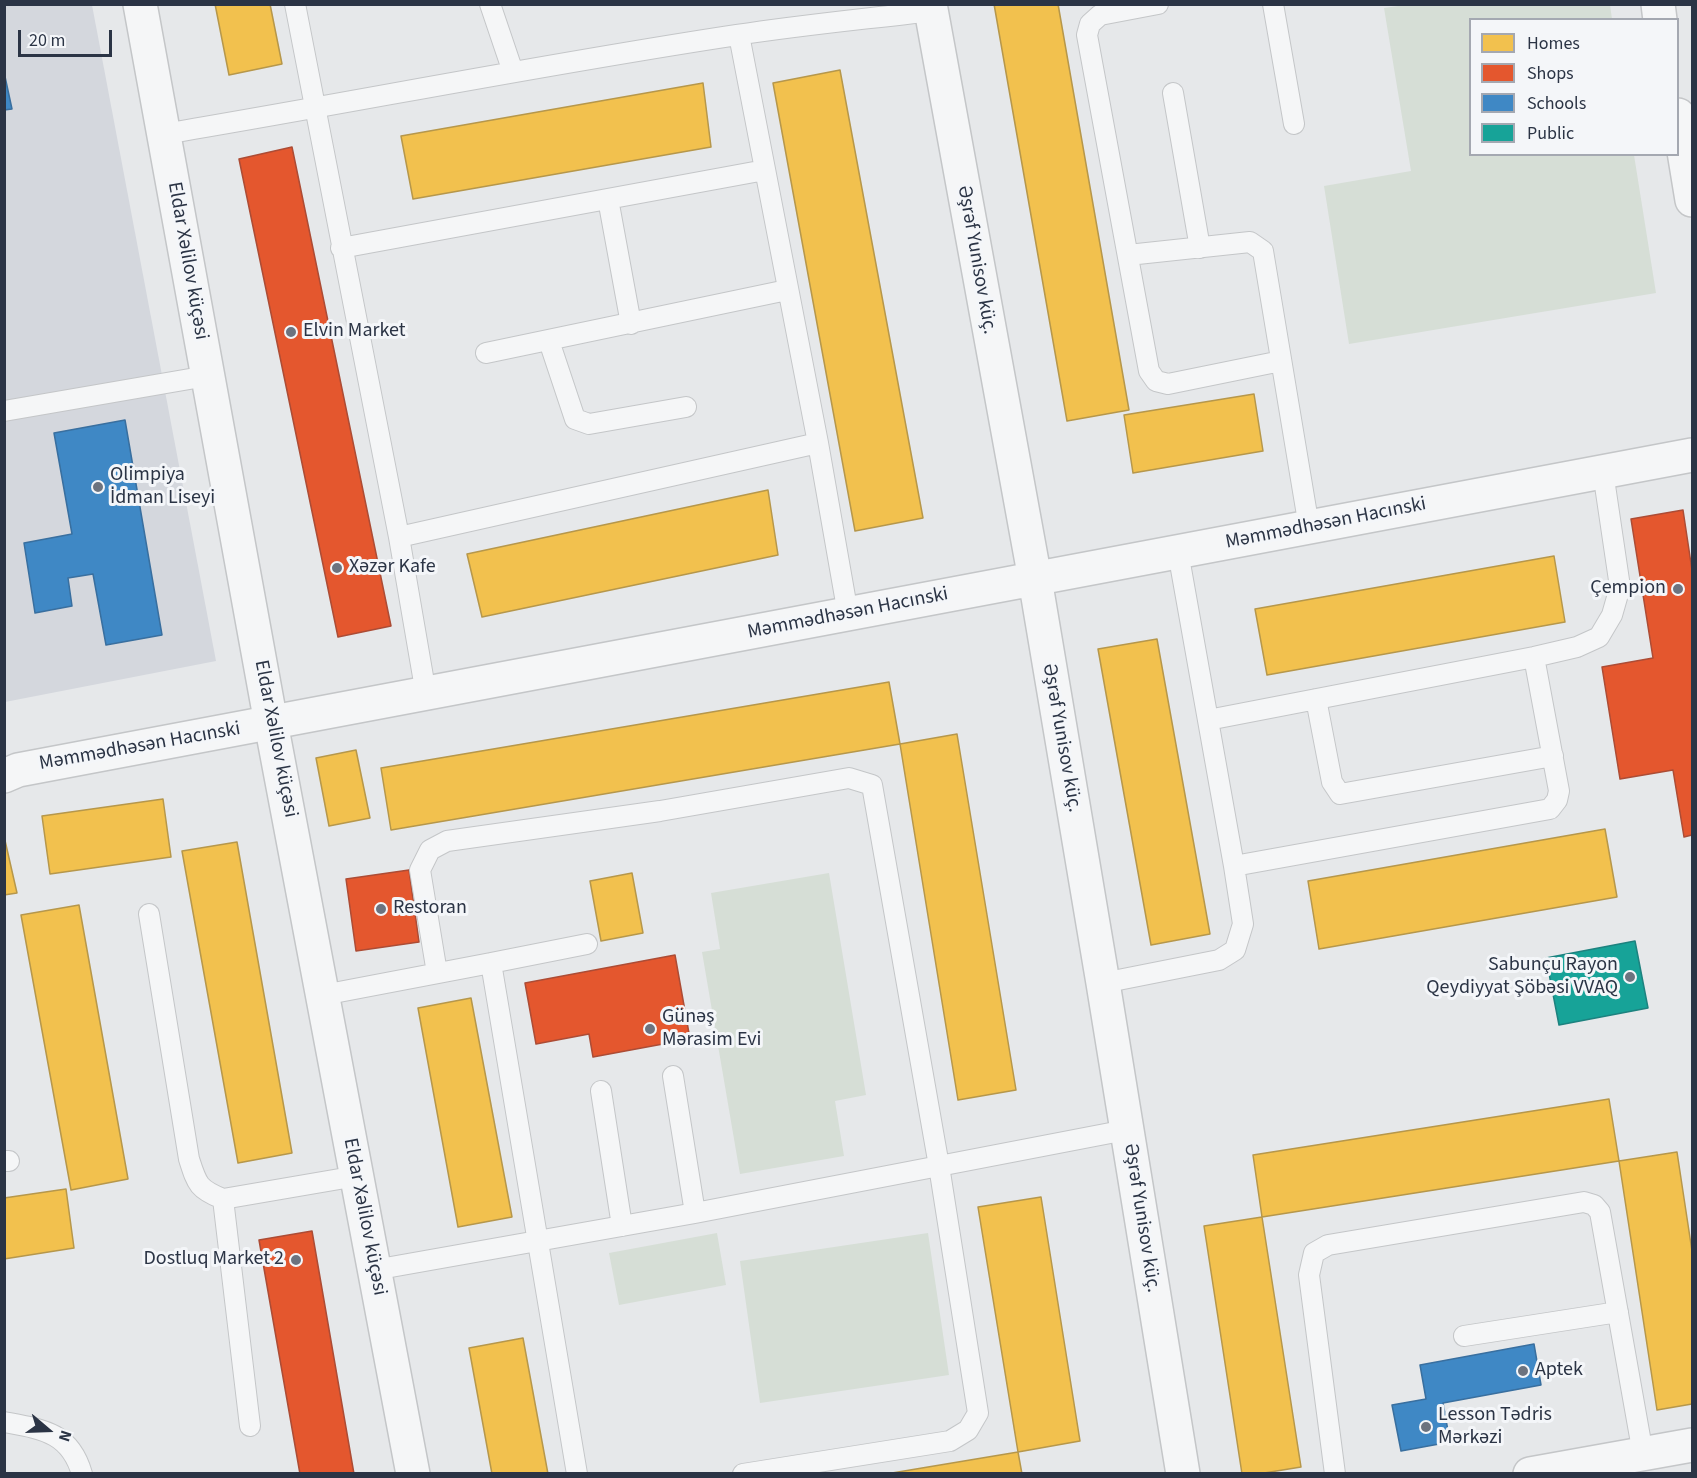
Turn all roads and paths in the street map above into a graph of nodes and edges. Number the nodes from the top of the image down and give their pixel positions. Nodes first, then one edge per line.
1 (140, 4) edge
2 (295, 4) edge
3 (490, 4) edge
4 (1158, 4) edge
5 (1273, 4) edge
6 (931, 8) edge
7 (739, 35) junction
8 (513, 72) junction
9 (1173, 93) dead end
10 (314, 109) junction
11 (1294, 124) dead end
12 (1679, 126) edge
13 (164, 134) junction
14 (765, 170) junction
15 (608, 199) junction
16 (1692, 200) edge
17 (341, 248) junction
18 (1200, 248) junction
19 (1128, 255) junction
20 (787, 290) junction
21 (631, 324) junction
22 (549, 341) junction
23 (486, 353) dead end
24 (1281, 361) junction
25 (207, 376) junction
26 (686, 407) dead end
27 (4, 411) edge
28 (818, 443) junction
29 (1692, 455) edge
30 (1603, 472) junction
31 (1309, 527) junction
32 (399, 537) junction
33 (1178, 552) junction
34 (1035, 579) junction
35 (848, 614) junction
36 (1534, 657) junction
37 (426, 694) junction
38 (1316, 699) junction
39 (1208, 720) junction
40 (271, 723) junction
41 (1553, 756) junction
42 (4, 776) edge
43 (1234, 866) junction
44 (149, 914) dead end
45 (587, 944) dead end
46 (491, 963) junction
47 (437, 973) junction
48 (1103, 982) junction
49 (323, 995) junction
50 (673, 1076) dead end
51 (601, 1091) dead end
52 (1126, 1130) junction
53 (939, 1166) junction
54 (357, 1176) junction
55 (222, 1199) junction
56 (695, 1213) junction
57 (622, 1226) junction
58 (537, 1240) junction
59 (374, 1270) junction
60 (1618, 1312) junction
61 (1464, 1336) dead end
62 (4, 1422) edge
63 (250, 1426) dead end
64 (1692, 1445) edge
65 (1643, 1454) junction
66 (82, 1473) edge
67 (413, 1473) edge
68 (577, 1473) edge
69 (743, 1473) edge
70 (1183, 1473) edge
71 (1335, 1473) edge
72 (1530, 1473) edge

1 - 13 street, Eldar Xəlilov küçəsi
2 - 10 lane
3 - 8 lane
4 - 19 lane
5 - 11 lane
6 - 7 lane
6 - 34 street, Əşrəf Yunisov küç.
7 - 8 lane
7 - 14 lane
8 - 10 lane
9 - 18 lane
10 - 13 lane
10 - 17 lane
12 - 16 street
13 - 25 street, Eldar Xəlilov küçəsi
14 - 15 lane
14 - 20 lane
15 - 17 lane
15 - 21 lane
17 - 32 lane
18 - 19 lane
18 - 24 lane
19 - 24 lane
20 - 21 lane
20 - 28 lane
21 - 22 lane
22 - 23 lane
22 - 26 lane
24 - 31 lane
25 - 27 lane
25 - 40 street, Eldar Xəlilov küçəsi
28 - 32 lane
28 - 35 lane
29 - 30 street, Məmmədhəsən Hacınski
30 - 31 street, Məmmədhəsən Hacınski
30 - 36 lane
31 - 33 street, Məmmədhəsən Hacınski
32 - 37 lane
33 - 34 street, Məmmədhəsən Hacınski
33 - 39 lane
34 - 35 street, Məmmədhəsən Hacınski
34 - 48 street, Əşrəf Yunisov küç.
35 - 37 street, Məmmədhəsən Hacınski
36 - 38 lane
36 - 41 lane
37 - 40 street, Məmmədhəsən Hacınski
38 - 39 lane
38 - 41 lane
39 - 43 lane
40 - 42 street, Məmmədhəsən Hacınski
40 - 49 street, Eldar Xəlilov küçəsi
41 - 43 lane
43 - 48 lane
44 - 55 lane
45 - 46 lane
46 - 47 lane
46 - 58 lane
47 - 49 lane
47 - 53 lane
48 - 52 street, Əşrəf Yunisov küç.
49 - 54 street, Eldar Xəlilov küçəsi
50 - 56 lane
51 - 57 lane
52 - 53 lane
52 - 70 street, Əşrəf Yunisov küç.
53 - 56 lane
53 - 69 lane
54 - 55 lane
54 - 59 street, Eldar Xəlilov küçəsi
55 - 63 lane
56 - 57 lane
57 - 58 lane
58 - 59 lane
58 - 68 lane
59 - 67 street, Eldar Xəlilov küçəsi
60 - 61 lane
60 - 65 lane
60 - 71 lane
62 - 66 lane
64 - 65 street
65 - 72 street

